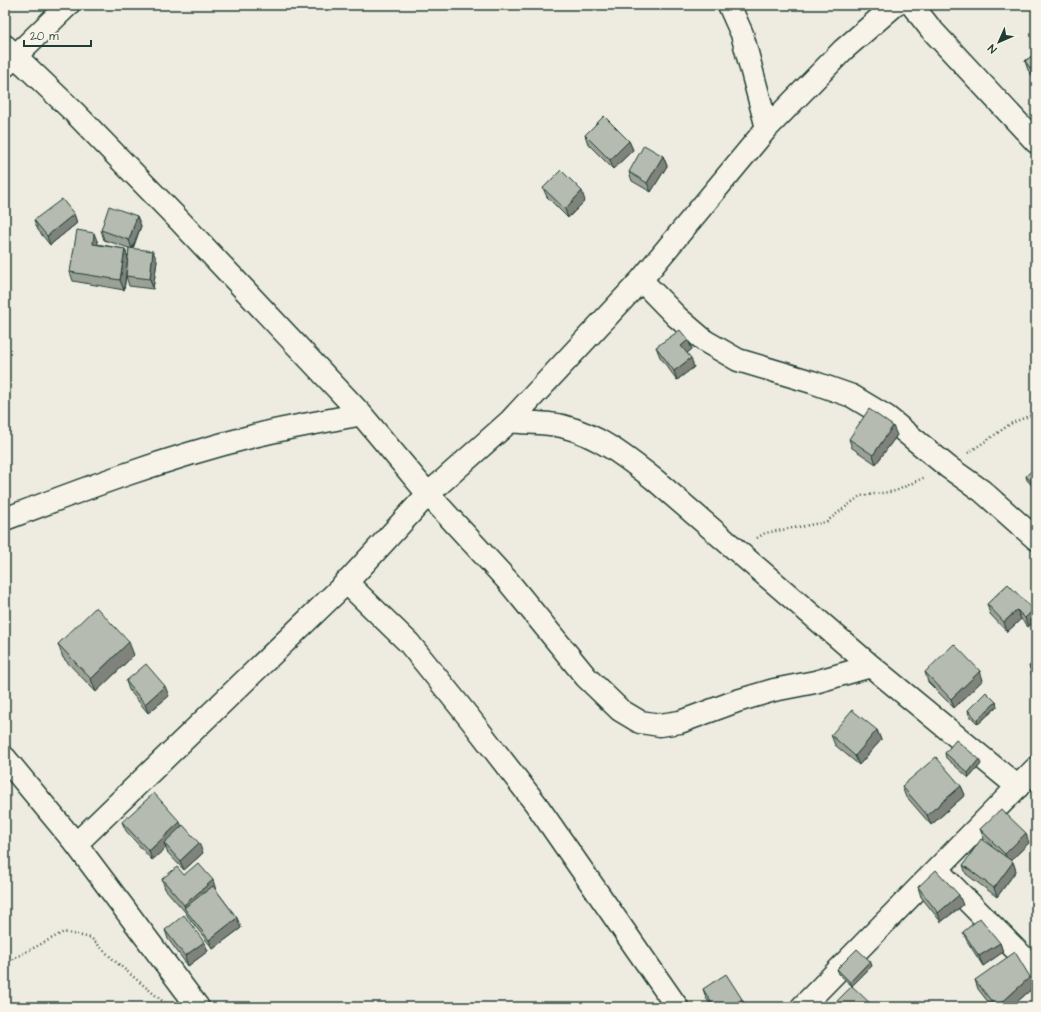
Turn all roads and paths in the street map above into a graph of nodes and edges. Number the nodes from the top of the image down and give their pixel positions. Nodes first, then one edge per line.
1 (68, 5) edge
2 (729, 5) edge
3 (895, 5) edge
4 (912, 5) edge
5 (8, 56) edge
6 (767, 128) junction
7 (1036, 142) edge
8 (641, 280) junction
9 (361, 414) junction
10 (1036, 414) edge
11 (510, 421) junction
12 (948, 467) junction
13 (428, 494) junction
14 (5, 519) edge
15 (1036, 539) edge
16 (738, 551) junction
17 (346, 582) junction
18 (872, 666) junction
19 (5, 758) edge
20 (1036, 768) edge
21 (1018, 787) junction
22 (76, 844) junction
23 (937, 870) junction
24 (5, 963) edge
25 (1036, 970) edge
26 (169, 1007) edge
27 (198, 1007) edge
28 (677, 1007) edge
29 (802, 1007) edge

1 - 5 street
2 - 6 street
3 - 6 street
4 - 7 street
5 - 9 street
6 - 8 street
8 - 11 street
8 - 12 street
9 - 13 street
9 - 14 street
10 - 12 path
11 - 13 street
11 - 16 street
12 - 15 street
12 - 16 path
13 - 17 street
13 - 18 street
16 - 18 street
17 - 22 street
17 - 28 street
18 - 21 street
19 - 22 street
20 - 21 street
21 - 23 street
22 - 27 street
23 - 25 street
23 - 29 street
24 - 26 path

